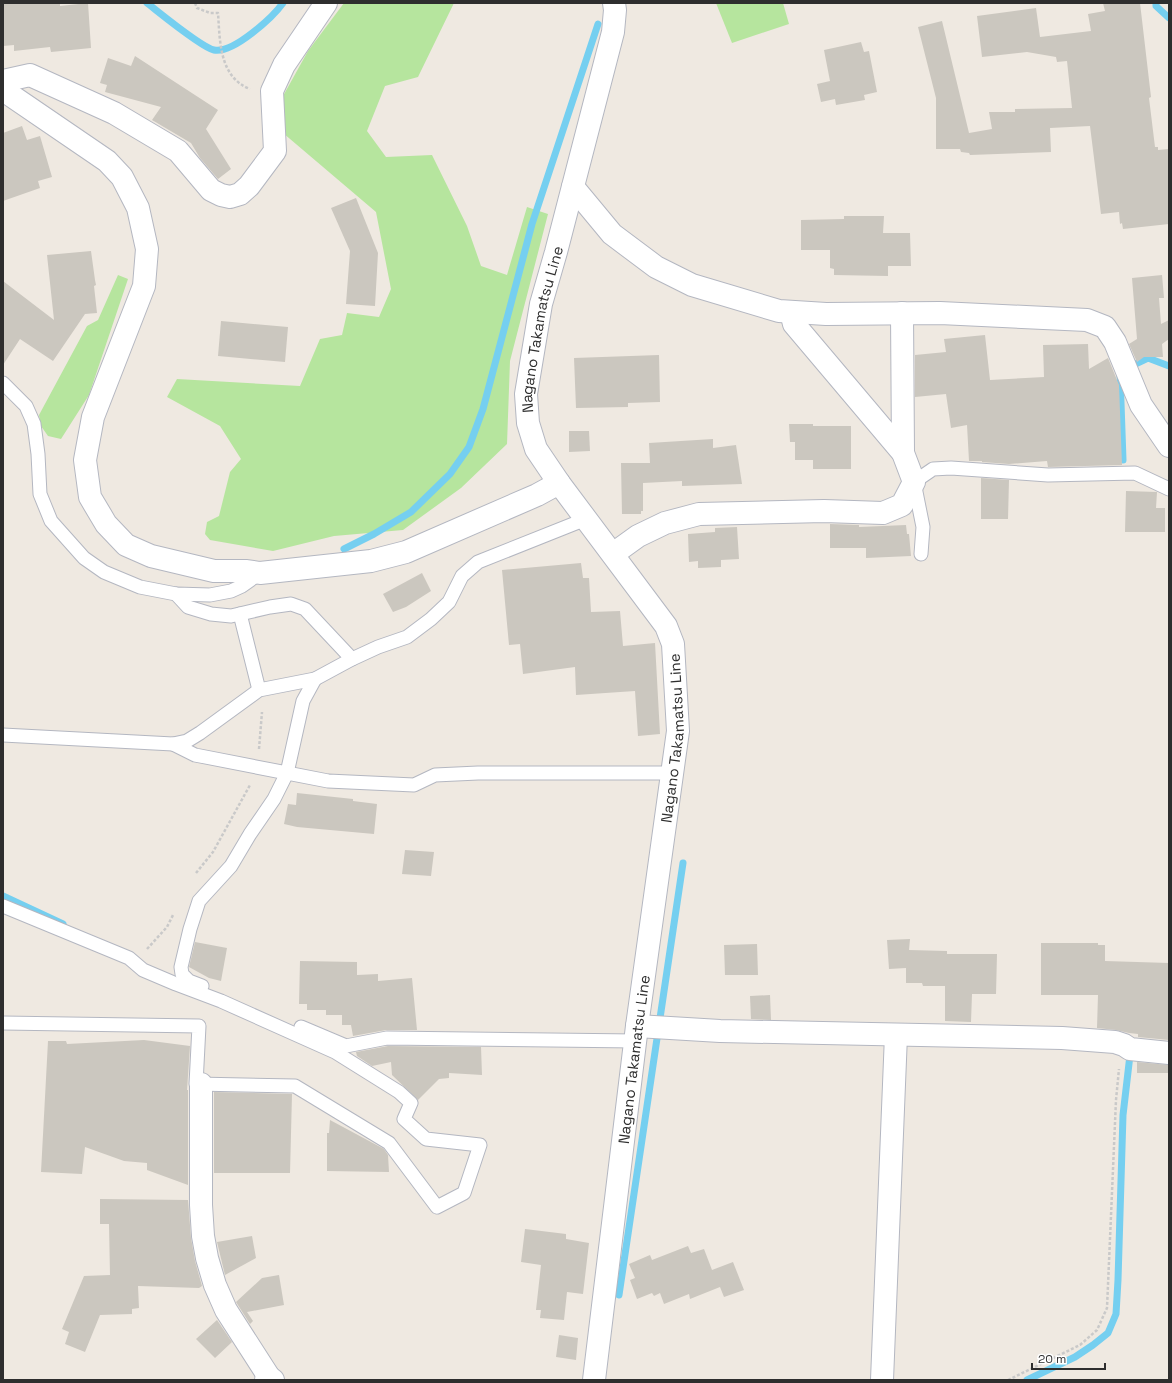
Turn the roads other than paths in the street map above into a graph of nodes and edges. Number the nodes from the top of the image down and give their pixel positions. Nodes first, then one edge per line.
1 (326, 3) edge
2 (614, 3) edge
3 (3, 81) edge
4 (3, 90) edge
5 (573, 187) junction
6 (791, 312) junction
7 (902, 313) junction
8 (3, 383) edge
9 (1169, 446) edge
10 (904, 453) junction
11 (914, 482) junction
12 (559, 483) junction
13 (1169, 489) edge
14 (586, 519) junction
15 (613, 554) junction
16 (921, 554) dead end
17 (260, 573) junction
18 (176, 594) junction
19 (240, 614) junction
20 (352, 659) junction
21 (315, 679) junction
22 (259, 690) junction
23 (3, 735) edge
24 (173, 744) junction
25 (287, 773) junction
26 (672, 773) junction
27 (3, 906) edge
28 (255, 1012) junction
29 (3, 1023) edge
30 (648, 1030) junction
31 (896, 1035) junction
32 (1169, 1054) edge
33 (201, 1084) junction
34 (269, 1379) edge
35 (594, 1380) edge
36 (882, 1380) edge

1 - 3 street
2 - 5 street, Nagano Takamatsu Line
4 - 17 street
5 - 6 street
5 - 12 street, Nagano Takamatsu Line
6 - 7 street
6 - 10 street
7 - 9 street
7 - 10 street
8 - 18 lane
10 - 11 street
11 - 13 lane
11 - 15 street
11 - 16 lane
12 - 14 street, Nagano Takamatsu Line
12 - 17 street
14 - 15 street, Nagano Takamatsu Line
14 - 20 lane
15 - 26 street, Nagano Takamatsu Line
17 - 18 lane
18 - 19 lane
19 - 20 lane
19 - 22 lane
20 - 21 lane
21 - 22 lane
21 - 25 lane
22 - 24 lane
23 - 24 lane
24 - 25 lane
25 - 26 lane
25 - 28 lane
26 - 30 street, Nagano Takamatsu Line
27 - 28 lane
28 - 30 lane
28 - 33 lane
29 - 33 lane
30 - 31 street
30 - 35 street, Nagano Takamatsu Line
31 - 32 street
31 - 36 street
33 - 34 street

